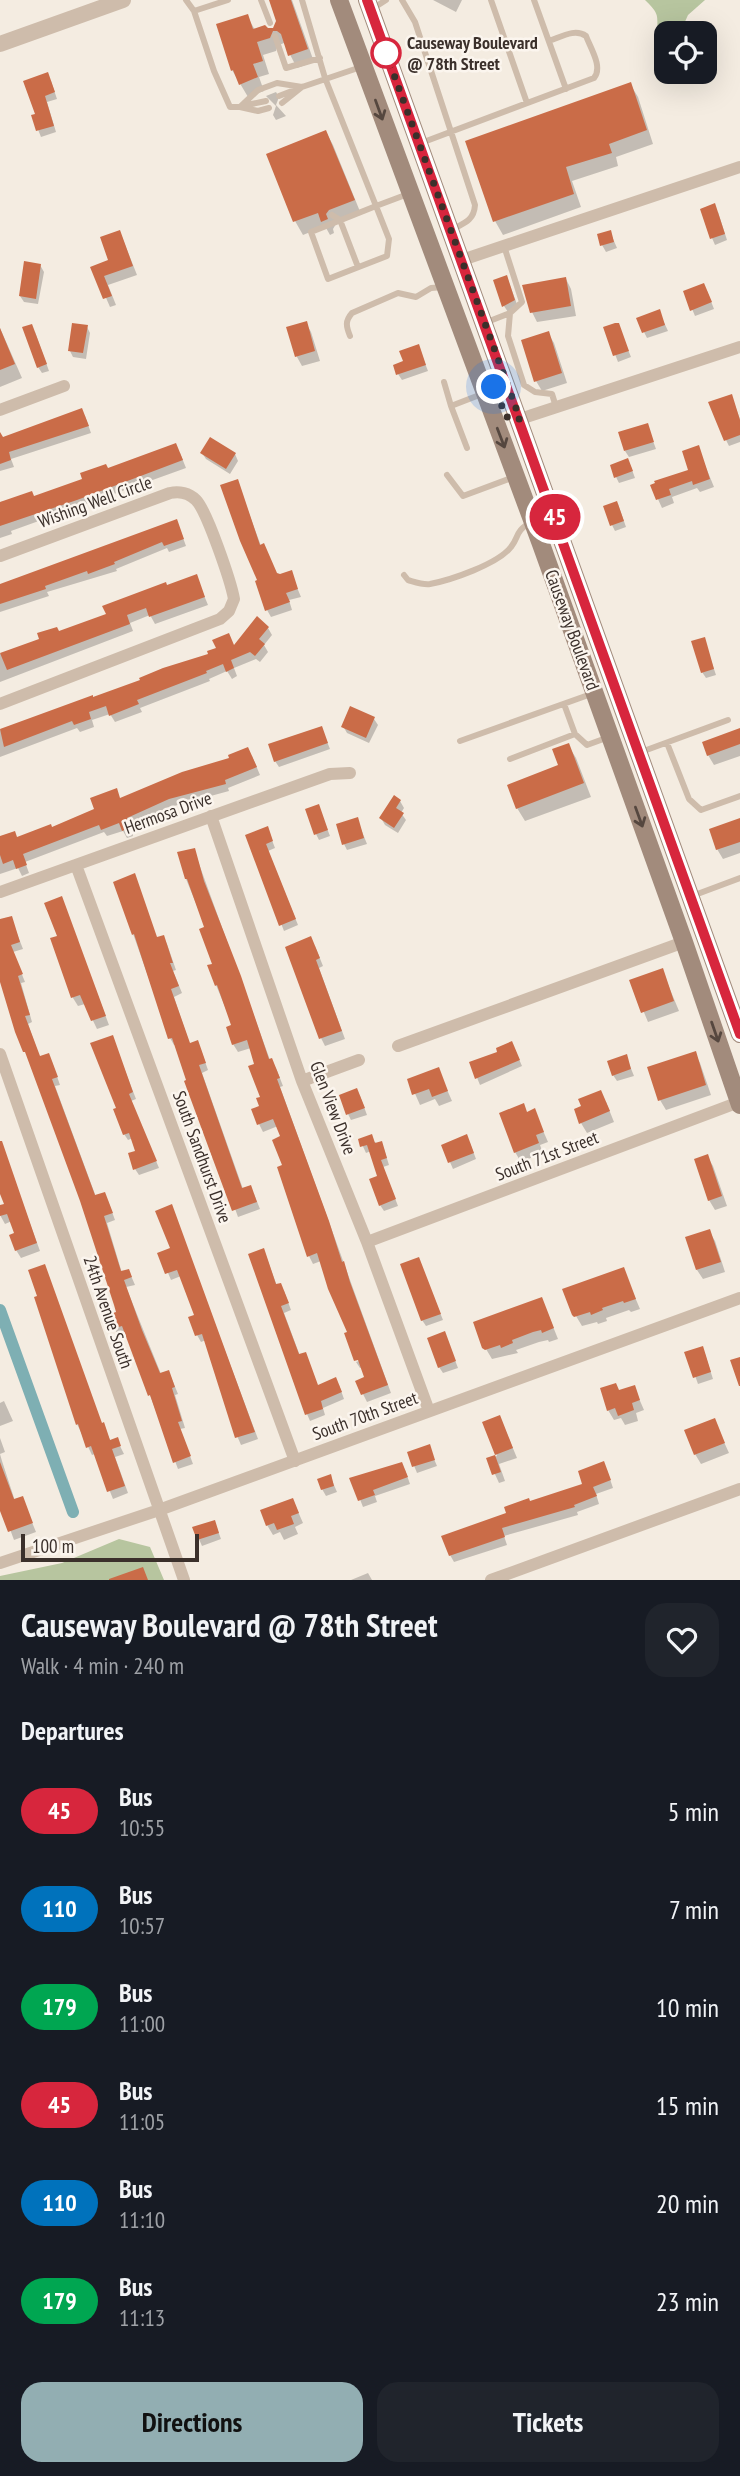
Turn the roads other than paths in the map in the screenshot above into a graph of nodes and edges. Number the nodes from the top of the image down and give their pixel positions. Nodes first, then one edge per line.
1 (122, 0) edge
2 (186, 0) edge
3 (228, 0) edge
4 (261, 0) edge
5 (302, 0) edge
6 (340, 0) edge
7 (402, 0) edge
8 (491, 0) edge
9 (534, 0) edge
10 (374, 3) edge
11 (292, 4) dead end
12 (194, 11) junction
13 (308, 17) junction
14 (298, 21) dead end
15 (270, 23) dead end
16 (313, 34) junction
17 (275, 36) dead end
18 (304, 37) dead end
19 (549, 41) junction
20 (0, 44) edge
21 (320, 58) junction
22 (363, 66) junction
23 (325, 78) junction
24 (302, 87) junction
25 (566, 89) junction
26 (279, 96) dead end
27 (282, 103) dead end
28 (527, 103) junction
29 (267, 104) dead end
30 (240, 107) junction
31 (452, 131) junction
32 (420, 144) junction
33 (740, 167) edge
34 (410, 194) junction
35 (376, 206) junction
36 (332, 215) dead end
37 (320, 219) dead end
38 (340, 220) junction
39 (316, 230) junction
40 (451, 230) junction
41 (504, 246) junction
42 (434, 260) junction
43 (462, 260) junction
44 (358, 267) junction
45 (444, 287) junction
46 (510, 313) junction
47 (485, 323) junction
48 (350, 336) dead end
49 (740, 347) edge
50 (509, 366) junction
51 (444, 382) dead end
52 (64, 386) dead end
53 (484, 393) junction
54 (451, 406) junction
55 (556, 407) junction
56 (0, 410) edge
57 (520, 419) junction
58 (467, 448) dead end
59 (447, 475) dead end
60 (516, 477) junction
61 (532, 521) junction
62 (0, 556) edge
63 (404, 575) dead end
64 (595, 693) junction
65 (0, 704) edge
66 (564, 704) junction
67 (728, 720) dead end
68 (575, 734) junction
69 (460, 741) dead end
70 (667, 743) junction
71 (614, 745) junction
72 (638, 750) junction
73 (510, 758) dead end
74 (350, 773) dead end
75 (740, 796) edge
76 (211, 816) junction
77 (76, 865) junction
78 (740, 878) edge
79 (0, 892) edge
80 (691, 897) junction
81 (684, 942) junction
82 (734, 998) edge
83 (740, 1034) edge
84 (398, 1046) dead end
85 (0, 1054) edge
86 (359, 1060) dead end
87 (302, 1081) junction
88 (740, 1103) edge
89 (368, 1242) junction
90 (740, 1298) edge
91 (429, 1411) junction
92 (295, 1461) junction
93 (740, 1489) edge
94 (159, 1510) junction
95 (0, 1563) edge
96 (184, 1580) edge
97 (491, 1580) edge

1 - 20 street
2 - 12 lane
3 - 12 lane
4 - 15 lane
5 - 11 lane
5 - 13 lane
6 - 22 main road, Causeway Boulevard
7 - 31 lane
8 - 28 lane
9 - 19 lane
10 - 32 main road, Causeway Boulevard
12 - 30 lane
13 - 14 lane
13 - 16 lane
16 - 18 lane
16 - 21 lane
17 - 21 lane
19 - 25 lane
19 - 25 lane
21 - 23 lane
22 - 23 lane
22 -> 34 main road, Causeway Boulevard
23 - 24 lane
23 - 35 lane
24 - 26 lane
24 - 27 lane
24 - 30 lane
25 - 28 lane
28 - 31 lane
29 - 30 lane
31 - 32 lane
31 - 40 lane
32 - 40 main road, Causeway Boulevard
33 - 41 street
34 - 35 lane
34 - 42 main road, Causeway Boulevard
35 - 38 lane
35 - 44 lane
36 - 38 lane
37 - 39 lane
38 - 39 lane
38 - 44 lane
39 - 44 lane
40 - 43 main road, Causeway Boulevard
41 - 43 street
41 - 46 lane
42 - 45 main road, Causeway Boulevard
42 - 57 main road
43 - 47 main road, Causeway Boulevard
45 - 48 lane
45 - 53 main road, Causeway Boulevard
46 - 47 lane
46 - 50 lane
47 - 50 main road, Causeway Boulevard
49 - 55 street
50 - 55 lane
50 - 57 main road, Causeway Boulevard
51 - 54 lane
52 - 56 street
53 - 54 lane
53 -> 60 main road, Causeway Boulevard
54 - 58 lane
55 - 57 street
57 - 72 main road, Causeway Boulevard
59 - 60 lane
60 - 61 main road, Causeway Boulevard
61 - 63 lane
61 - 64 main road, Causeway Boulevard
62 - 65 street, Wishing Well Circle
64 - 66 lane
64 - 71 main road, Causeway Boulevard
66 - 68 lane
66 - 69 lane
67 - 70 lane
68 - 71 lane
68 - 73 lane
70 - 72 lane
70 - 75 lane
71 - 72 street
71 -> 81 main road, Causeway Boulevard
72 - 80 main road, Causeway Boulevard
74 - 76 street, Hermosa Drive
76 - 77 street, Hermosa Drive
76 - 87 street, Glen View Drive
77 - 79 street, Hermosa Drive
77 - 92 street, South Sandhurst Drive
78 - 80 lane
80 - 82 main road, Causeway Boulevard
81 - 84 street
81 -> 88 main road, Causeway Boulevard
82 - 83 main road, Causeway Boulevard
85 - 94 street, 24th Avenue South
86 - 87 street
87 - 89 street, Glen View Drive
88 - 89 street, South 71st Street
89 - 91 street, Glen View Drive
90 - 91 street, South 70th Street
91 - 92 street, South 70th Street
92 - 94 street, South 70th Street
93 - 97 street
94 - 95 street, South 70th Street
94 - 96 street, 24th Avenue South

